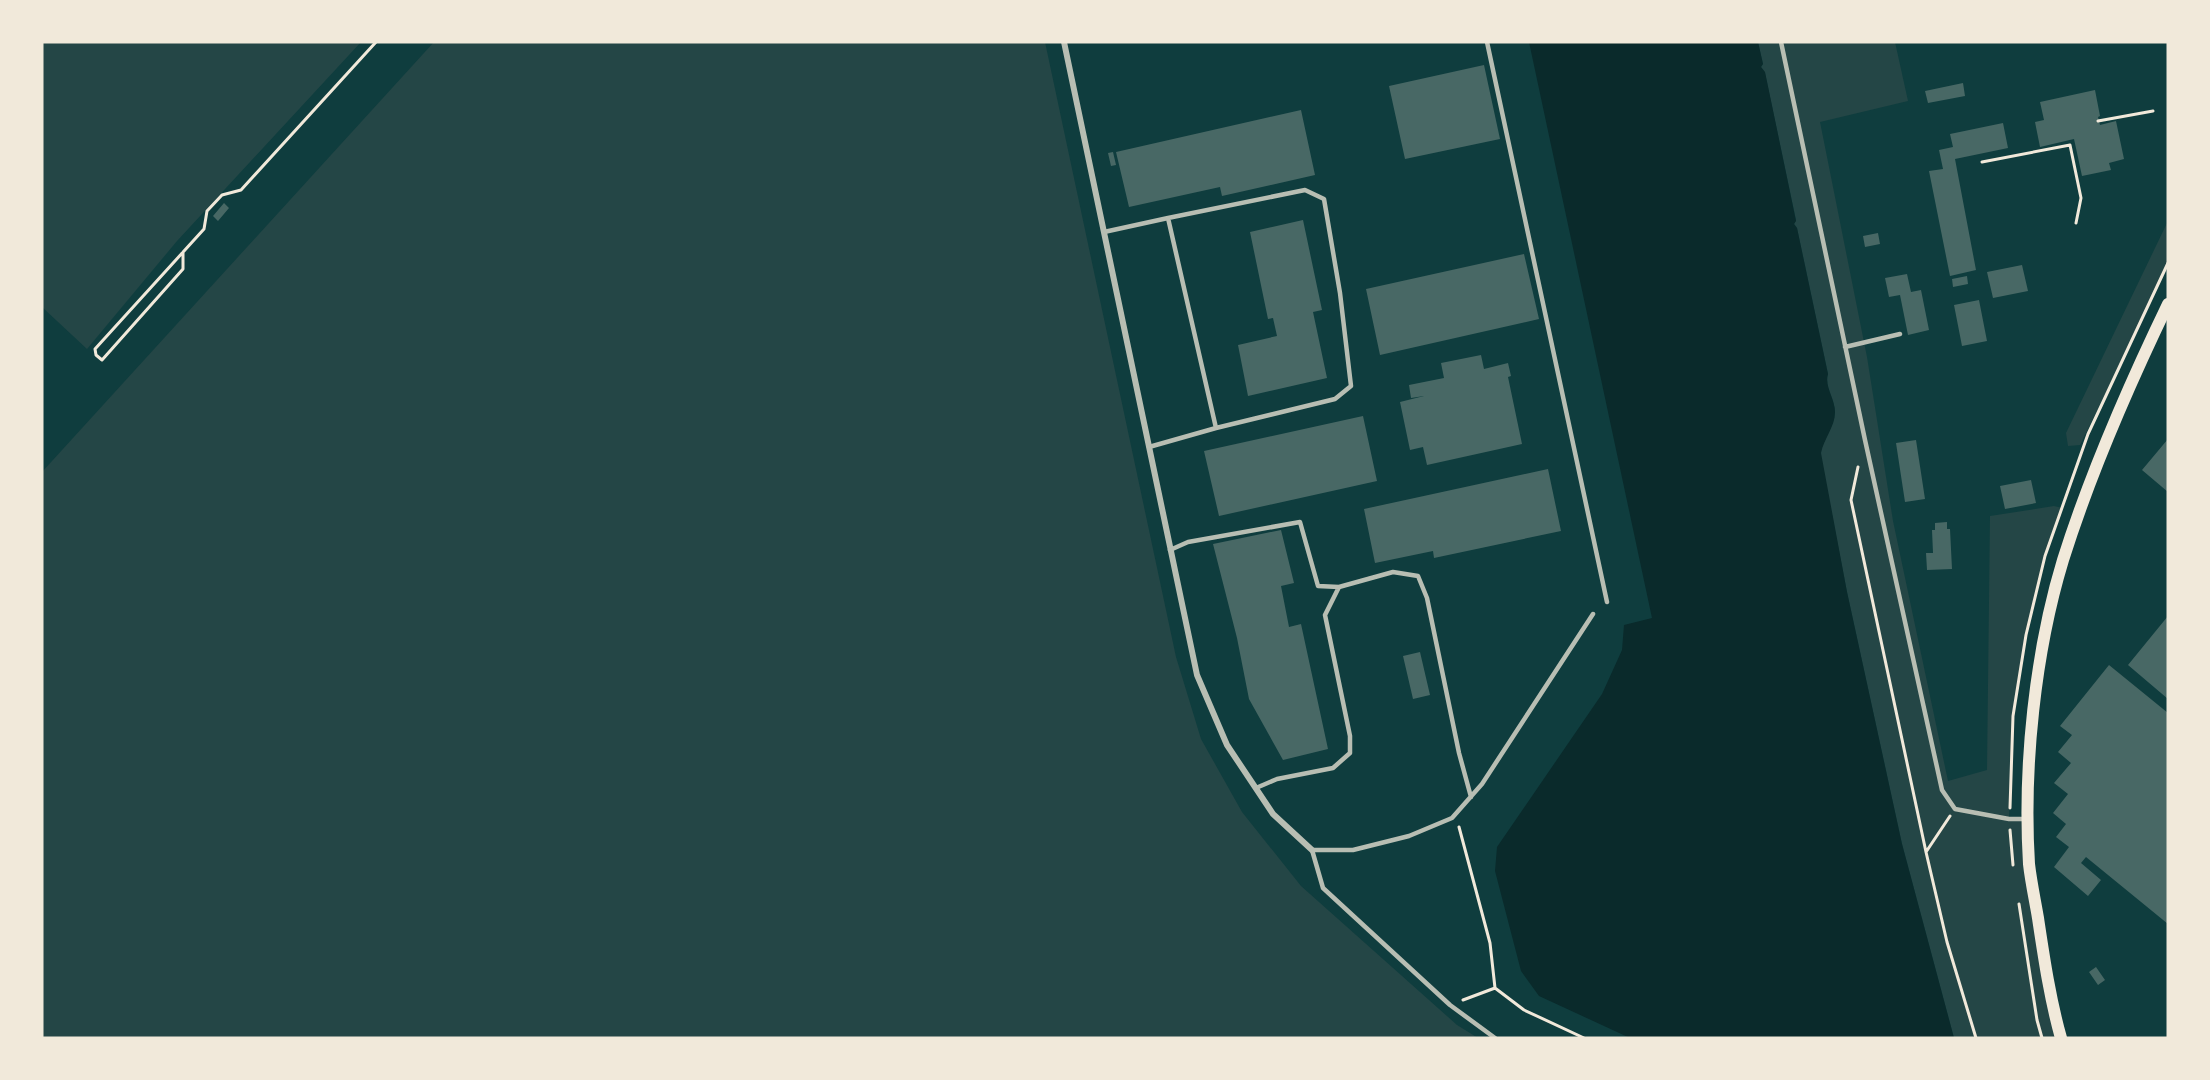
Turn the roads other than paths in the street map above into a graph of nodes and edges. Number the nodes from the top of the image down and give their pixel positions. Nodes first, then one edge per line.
1 (1064, 42) edge
2 (1487, 42) edge
3 (1781, 42) edge
4 (1168, 218) junction
5 (1104, 232) junction
6 (2168, 304) edge
7 (1900, 334) dead end
8 (1845, 347) junction
9 (1216, 428) junction
10 (1149, 447) junction
11 (1170, 550) junction
12 (1339, 587) junction
13 (1607, 602) dead end
14 (1593, 614) dead end
15 (1256, 788) junction
16 (1471, 797) junction
17 (2029, 819) junction
18 (1312, 850) junction
19 (1494, 1038) edge
20 (2061, 1038) edge

1 - 5 street
2 - 13 lane
3 - 8 lane
4 - 5 lane
4 - 9 lane
4 - 9 lane
5 - 10 street
6 - 17 main road
7 - 8 lane
8 - 17 lane
9 - 10 lane
10 - 11 street
11 - 12 lane
11 - 15 street
12 - 15 lane
12 - 16 lane
14 - 16 lane
15 - 18 street
16 - 18 lane
17 - 20 main road
18 - 19 lane

